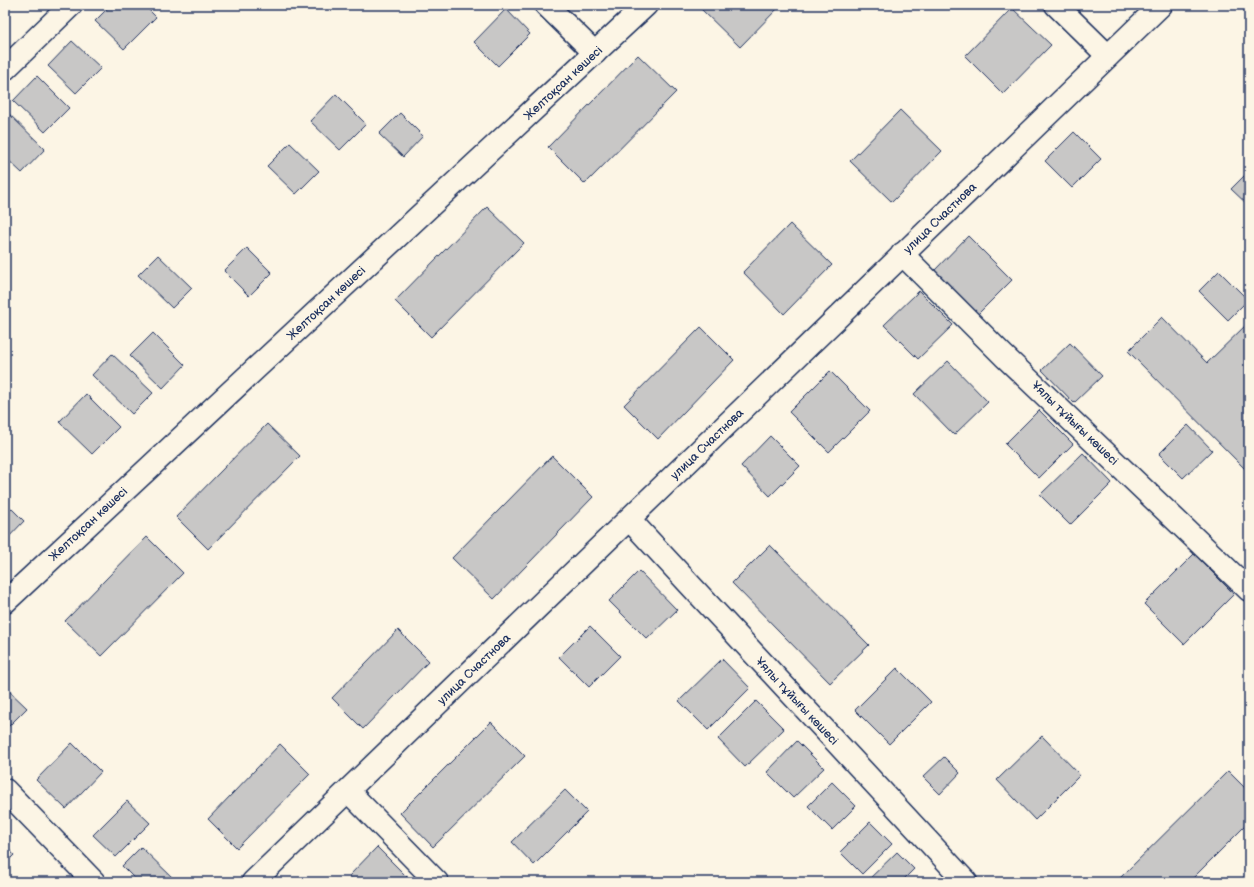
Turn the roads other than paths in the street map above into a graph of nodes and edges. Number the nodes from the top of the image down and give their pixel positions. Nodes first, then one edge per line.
1 (71, 5) edge
2 (546, 5) edge
3 (646, 5) edge
4 (1056, 5) edge
5 (1161, 5) edge
6 (595, 53) junction
7 (1108, 56) junction
8 (5, 69) edge
9 (902, 254) junction
10 (629, 519) junction
11 (1249, 590) edge
12 (5, 602) edge
13 (5, 790) edge
14 (348, 791) junction
15 (94, 882) edge
16 (253, 882) edge
17 (437, 882) edge
18 (966, 882) edge

1 - 8 street
2 - 6 street
3 - 6 street, Желтоқсан көшесі
4 - 7 street
5 - 7 street, улица Счастнова
6 - 12 street, Желтоқсан көшесі
7 - 9 street, улица Счастнова
9 - 10 street, улица Счастнова
9 - 11 street, Ұялы тұйығы көшесі
10 - 14 street, улица Счастнова
10 - 18 street, Ұялы тұйығы көшесі
13 - 15 street
14 - 16 street, улица Счастнова
14 - 17 street

